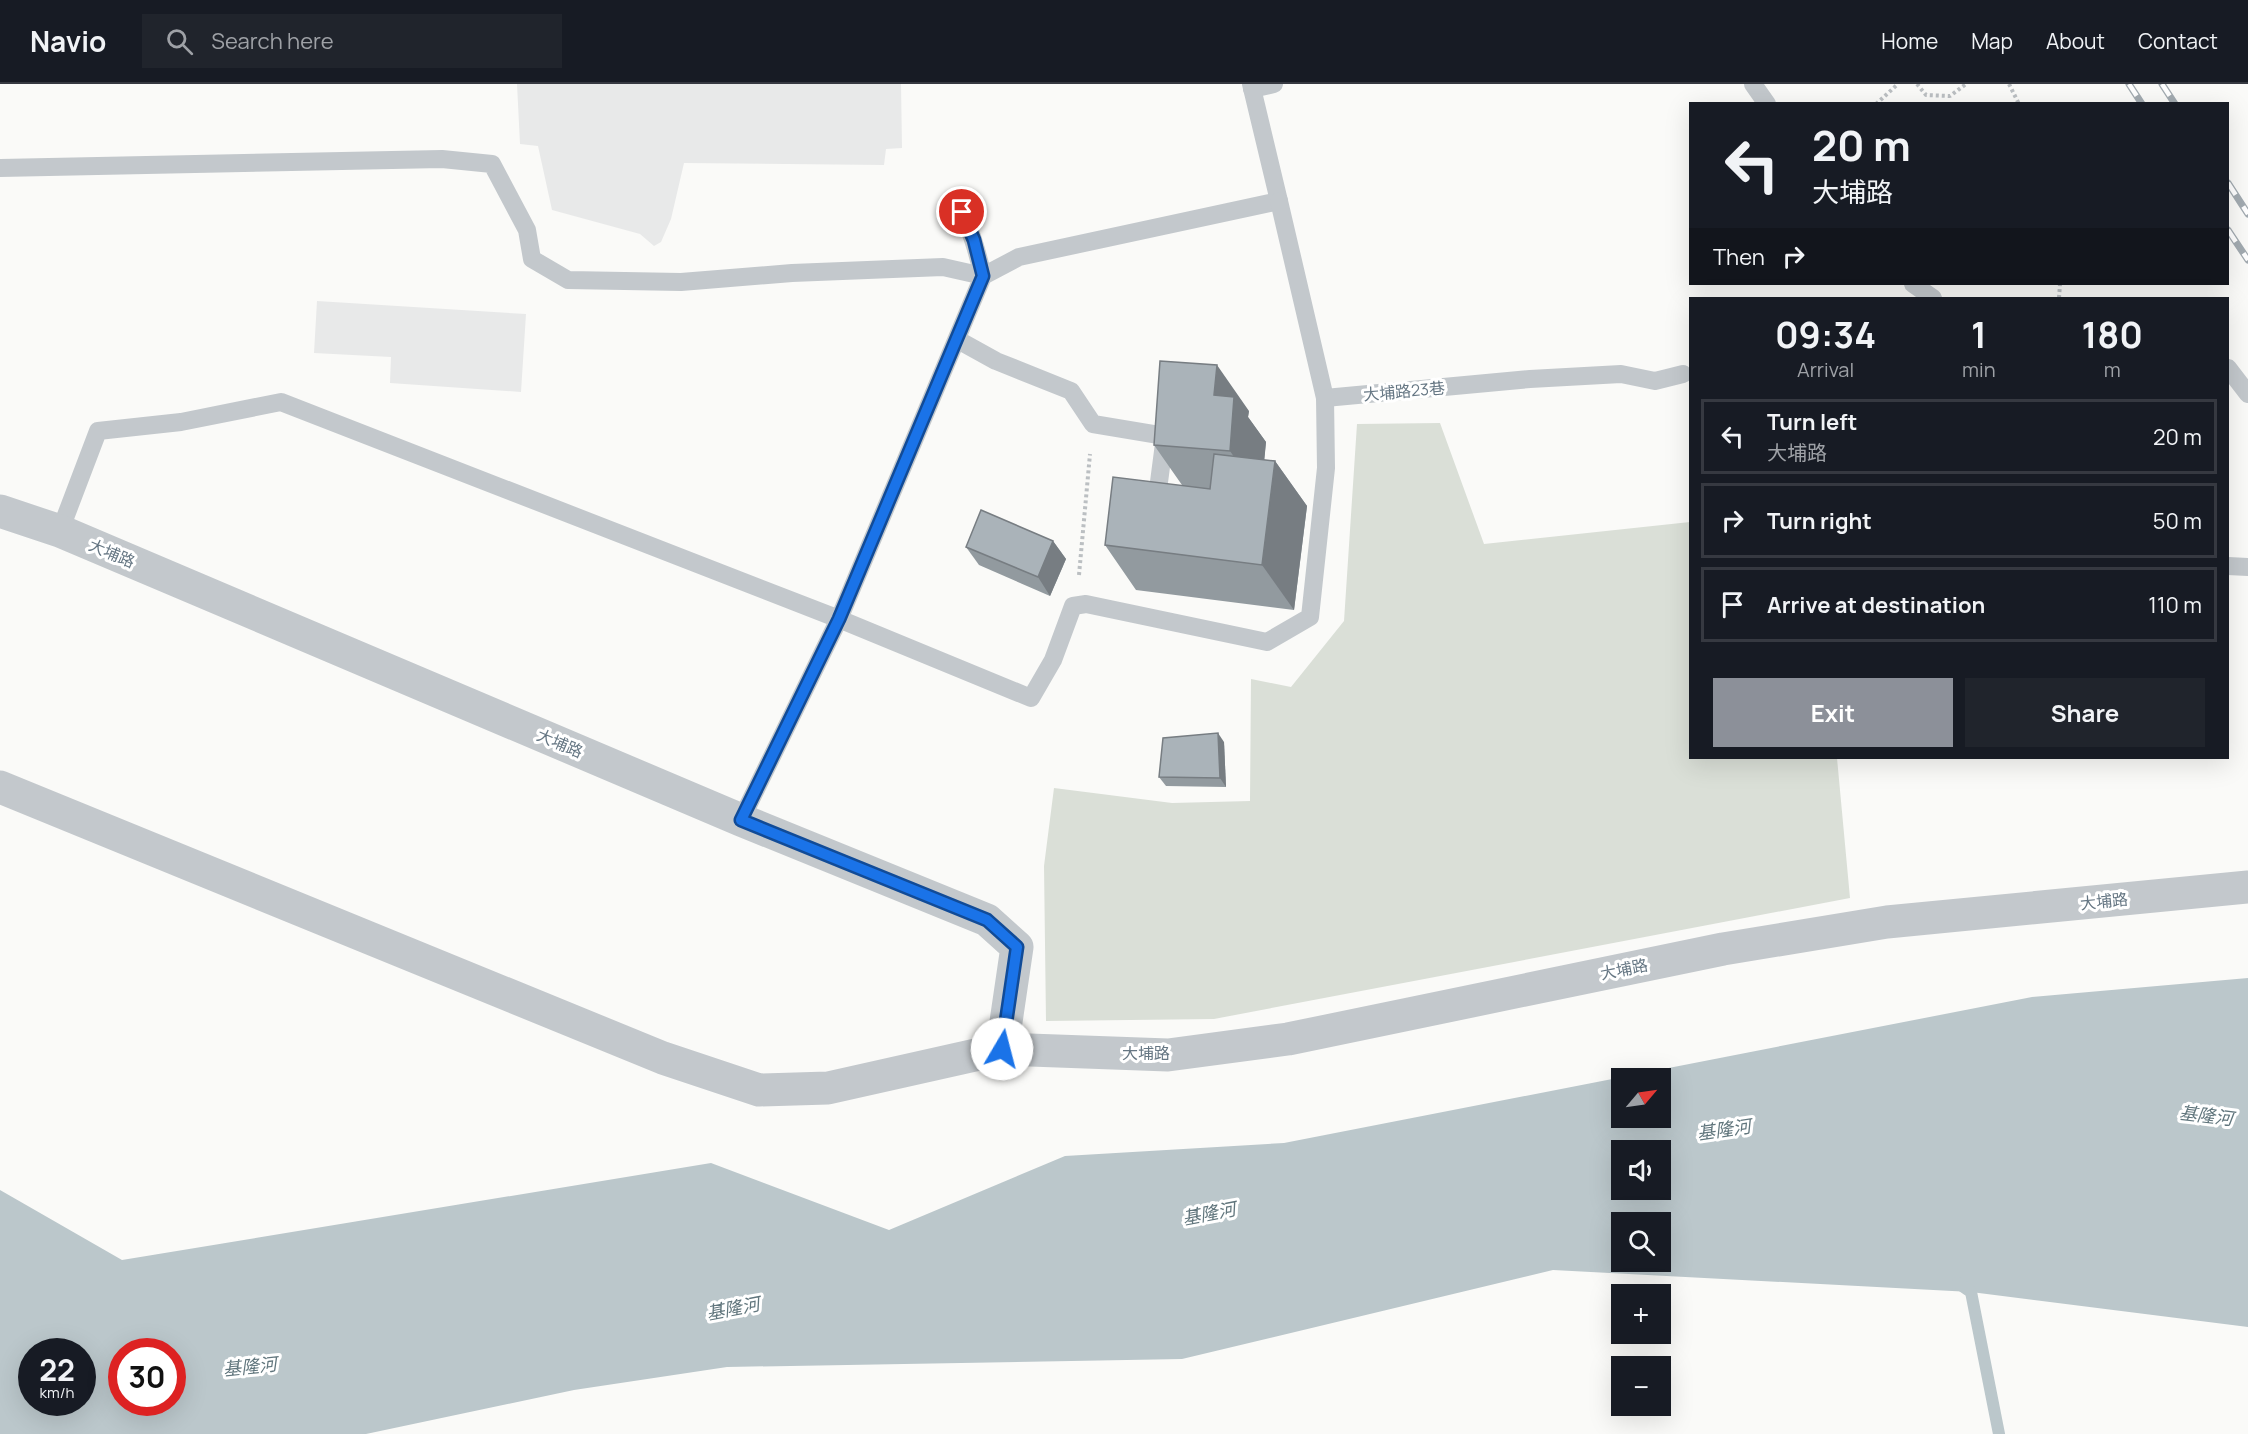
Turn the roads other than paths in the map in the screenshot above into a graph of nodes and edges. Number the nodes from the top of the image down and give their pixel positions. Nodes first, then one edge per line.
1 (1274, 84) edge
2 (1753, 84) edge
3 (1252, 86) edge
4 (1766, 102) edge
5 (0, 168) edge
6 (951, 201) dead end
7 (1279, 201) junction
8 (983, 276) junction
9 (1914, 285) edge
10 (1932, 297) edge
11 (958, 340) junction
12 (2229, 369) edge
13 (1683, 374) dead end
14 (2248, 394) edge
15 (1325, 398) junction
16 (1176, 509) edge
17 (0, 511) edge
18 (60, 531) junction
19 (2229, 566) edge
20 (2248, 567) edge
21 (839, 619) junction
22 (0, 787) edge
23 (741, 820) junction
24 (2248, 887) edge
25 (1002, 1049) junction

1 - 3 lane
2 - 4 lane
3 - 7 lane
5 - 8 lane
6 - 8 lane
7 - 8 lane
7 - 15 lane
8 - 11 lane
9 - 10 lane
11 - 16 lane
11 - 21 lane
12 - 14 lane
13 - 15 lane, 大埔路23巷
15 - 21 lane
17 - 18 street, 大埔路
18 - 21 lane
18 - 23 street, 大埔路
19 - 20 lane
21 - 23 lane
22 - 25 street, 大埔路
23 - 25 street, 大埔路
24 - 25 street, 大埔路

